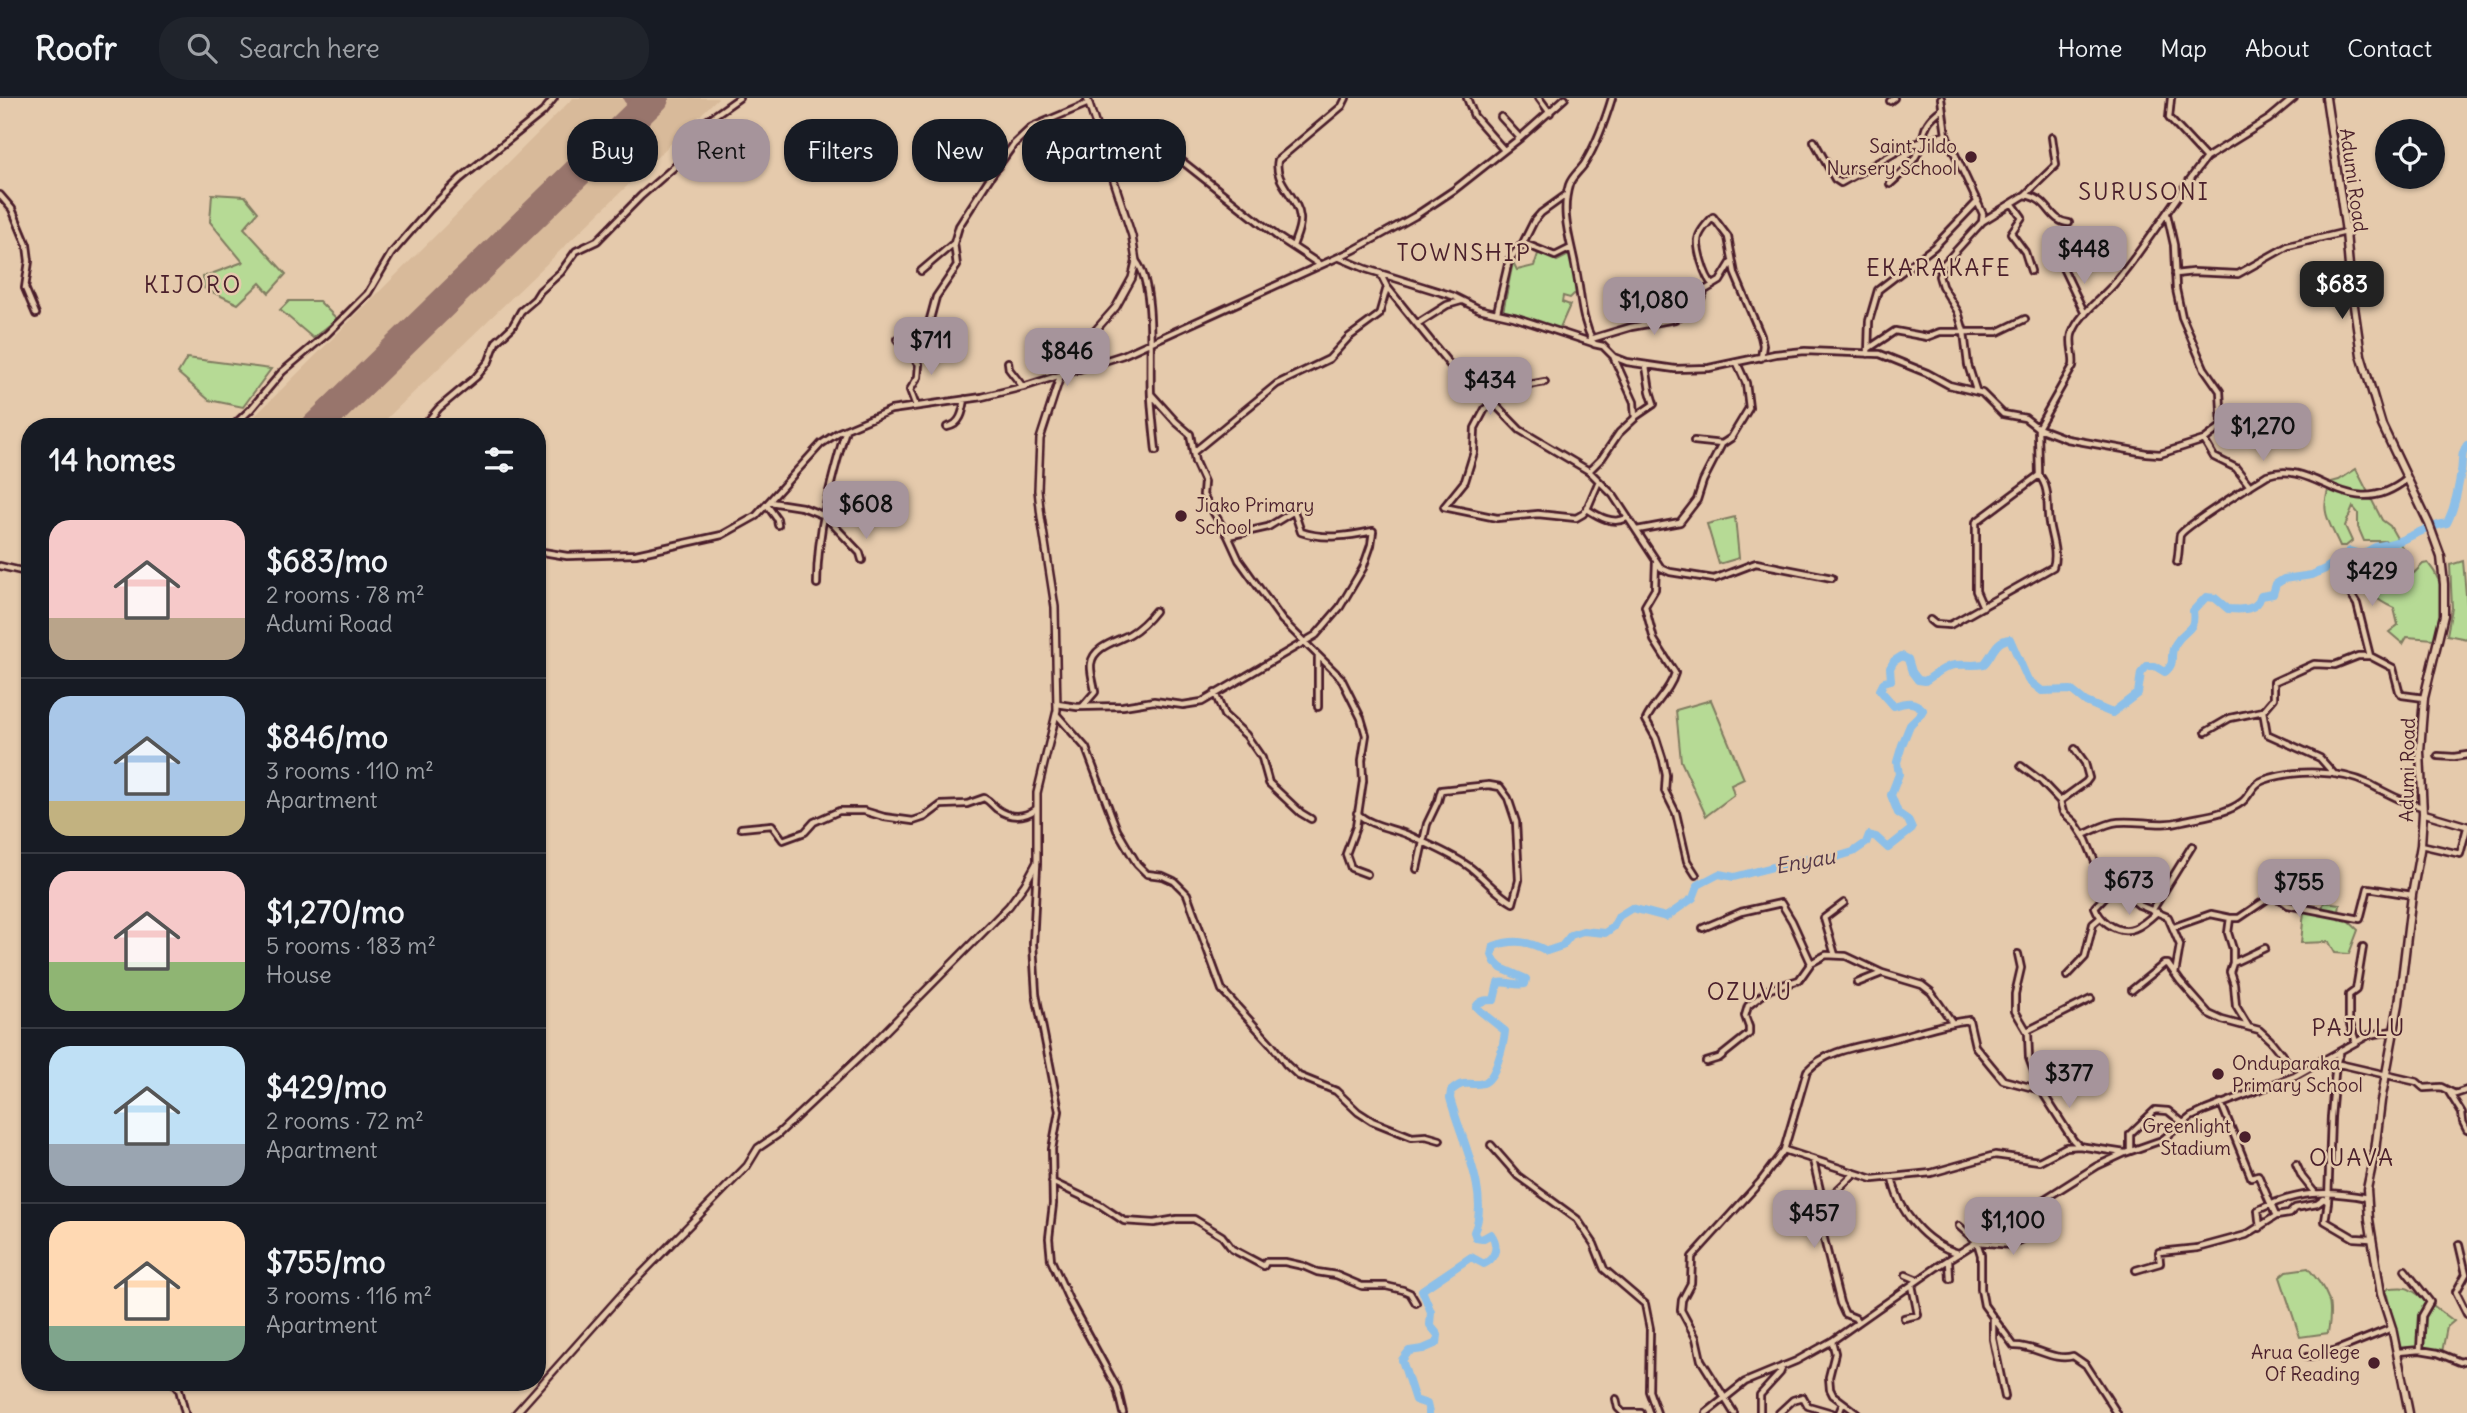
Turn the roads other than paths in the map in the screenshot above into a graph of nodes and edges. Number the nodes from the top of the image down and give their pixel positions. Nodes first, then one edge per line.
1 (554, 98) edge
2 (739, 98) edge
3 (1346, 98) edge
4 (1467, 98) edge
5 (1539, 98) edge
6 (1564, 98) edge
7 (1612, 98) edge
8 (1941, 98) edge
9 (2171, 98) edge
10 (2294, 98) edge
11 (2326, 98) edge
12 (1088, 101) edge
13 (1942, 110) junction
14 (1550, 113) junction
15 (1501, 117) dead end
16 (1093, 119) edge
17 (1946, 135) junction
18 (2052, 137) dead end
19 (1520, 138) junction
20 (1814, 141) dead end
21 (1922, 142) junction
22 (1504, 150) junction
23 (2206, 158) junction
24 (1186, 164) edge
25 (1114, 182) edge
26 (1890, 184) dead end
27 (1567, 194) junction
28 (0, 195) edge
29 (2025, 195) junction
30 (1978, 201) junction
31 (2012, 203) junction
32 (2167, 213) junction
33 (1982, 222) junction
34 (2069, 223) dead end
35 (2346, 232) junction
36 (954, 243) junction
37 (1523, 243) junction
38 (1293, 246) junction
39 (1571, 248) junction
40 (1339, 257) junction
41 (1136, 261) junction
42 (1732, 262) junction
43 (1320, 264) junction
44 (2063, 268) dead end
45 (921, 271) dead end
46 (2031, 271) dead end
47 (1380, 273) junction
48 (2175, 274) junction
49 (1713, 285) junction
50 (1387, 287) junction
51 (1462, 300) junction
52 (1497, 312) junction
53 (36, 314) dead end
54 (2085, 314) junction
55 (2025, 319) dead end
56 (1417, 324) junction
57 (1964, 332) junction
58 (897, 339) dead end
59 (1592, 342) junction
60 (1151, 343) junction
61 (1868, 352) junction
62 (1614, 357) junction
63 (916, 358) junction
64 (1761, 358) junction
65 (1008, 362) dead end
66 (1737, 363) junction
67 (1646, 366) junction
68 (1060, 377) junction
69 (1545, 382) dead end
70 (1023, 387) junction
71 (1976, 391) junction
72 (1151, 394) junction
73 (965, 399) junction
74 (1492, 401) junction
75 (916, 406) junction
76 (1635, 417) junction
77 (242, 418) edge
78 (431, 418) edge
79 (947, 427) dead end
80 (2039, 428) junction
81 (846, 429) junction
82 (2204, 440) junction
83 (1694, 441) dead end
84 (1722, 444) junction
85 (1156, 451) dead end
86 (1195, 451) junction
87 (1589, 471) junction
88 (2039, 475) junction
89 (2407, 480) junction
90 (1599, 481) junction
91 (2250, 486) junction
92 (768, 503) junction
93 (1587, 509) junction
94 (825, 516) junction
95 (1627, 518) junction
96 (778, 525) dead end
97 (1637, 530) junction
98 (1228, 536) junction
99 (546, 552) edge
100 (862, 560) dead end
101 (1656, 561) junction
102 (2177, 562) dead end
103 (0, 566) edge
104 (21, 571) edge
105 (2339, 576) dead end
106 (1832, 578) dead end
107 (817, 584) dead end
108 (1983, 607) junction
109 (1155, 611) dead end
110 (1930, 620) dead end
111 (1306, 642) junction
112 (1318, 655) junction
113 (2371, 656) junction
114 (1215, 693) junction
115 (2424, 698) junction
116 (1057, 704) junction
117 (1082, 707) junction
118 (1318, 707) dead end
119 (2263, 711) junction
120 (1057, 715) junction
121 (2206, 732) dead end
122 (2075, 749) dead end
123 (2467, 755) edge
124 (2438, 756) dead end
125 (2021, 766) dead end
126 (2335, 775) junction
127 (2060, 801) junction
128 (1036, 810) junction
129 (2423, 810) junction
130 (1357, 813) junction
131 (1311, 818) dead end
132 (2467, 827) edge
133 (741, 828) dead end
134 (2083, 835) junction
135 (1425, 843) junction
136 (2421, 845) junction
137 (2192, 846) dead end
138 (1037, 862) junction
139 (1417, 869) dead end
140 (1367, 874) dead end
141 (1696, 875) dead end
142 (2114, 887) junction
143 (2412, 895) junction
144 (1844, 903) dead end
145 (2155, 910) junction
146 (2100, 918) junction
147 (2230, 918) junction
148 (2174, 927) junction
149 (1703, 928) dead end
150 (2363, 947) dead end
151 (2265, 948) dead end
152 (2018, 954) dead end
153 (1835, 955) junction
154 (1811, 963) junction
155 (2233, 963) junction
156 (1882, 973) junction
157 (2175, 974) junction
158 (2067, 976) dead end
159 (1857, 983) dead end
160 (2133, 990) dead end
161 (2091, 999) dead end
162 (1952, 1022) junction
163 (2248, 1027) junction
164 (2027, 1031) junction
165 (2393, 1031) junction
166 (2356, 1042) junction
167 (2340, 1053) junction
168 (2321, 1060) junction
169 (1706, 1062) dead end
170 (2336, 1062) junction
171 (2302, 1071) junction
172 (2387, 1076) junction
173 (2041, 1090) junction
174 (2467, 1090) edge
175 (2449, 1091) junction
176 (2221, 1103) junction
177 (2183, 1123) junction
178 (2467, 1130) edge
179 (1440, 1140) dead end
180 (1491, 1145) dead end
181 (2079, 1146) junction
182 (1784, 1150) junction
183 (2128, 1152) junction
184 (1813, 1159) junction
185 (2296, 1164) dead end
186 (1854, 1174) junction
187 (1892, 1177) junction
188 (1051, 1182) junction
189 (2314, 1192) junction
190 (2329, 1193) junction
191 (2368, 1198) junction
192 (1822, 1200) junction
193 (2328, 1202) junction
194 (2271, 1204) junction
195 (2276, 1216) junction
196 (1959, 1226) dead end
197 (2260, 1228) junction
198 (2035, 1232) dead end
199 (2371, 1239) junction
200 (1977, 1242) junction
201 (2459, 1244) dead end
202 (1958, 1254) junction
203 (1949, 1260) junction
204 (2136, 1270) dead end
205 (2405, 1270) dead end
206 (1906, 1275) dead end
207 (1950, 1279) dead end
208 (1919, 1280) junction
209 (1912, 1285) junction
210 (1416, 1303) dead end
211 (2467, 1314) edge
212 (1993, 1317) junction
213 (1904, 1318) dead end
214 (1858, 1322) junction
215 (2392, 1328) junction
216 (1832, 1341) junction
217 (2420, 1350) junction
218 (2398, 1352) junction
219 (2307, 1357) dead end
220 (2467, 1360) edge
221 (1783, 1366) junction
222 (546, 1379) edge
223 (180, 1391) edge
224 (536, 1391) edge
225 (1725, 1398) junction
226 (2004, 1398) dead end
227 (1616, 1399) dead end
228 (1843, 1403) junction
229 (185, 1413) edge
230 (516, 1413) edge
231 (1123, 1413) edge
232 (1624, 1413) edge
233 (1641, 1413) edge
234 (1657, 1413) edge
235 (1706, 1413) edge
236 (1734, 1413) edge
237 (1760, 1413) edge
238 (1779, 1413) edge
239 (1832, 1413) edge
240 (1839, 1413) edge
241 (1857, 1413) edge
242 (2117, 1413) edge
243 (2409, 1413) edge

1 - 77 street
2 - 78 street
3 - 38 street
4 - 22 street
5 - 14 street
6 - 14 street
7 - 27 street
8 - 13 street
9 - 23 street
10 - 23 street
11 - 35 main road, Adumi Road
12 - 16 street
12 - 36 street
13 - 17 street
13 - 21 street
14 - 19 street
15 - 19 street
17 - 21 street
17 - 30 street
18 - 29 street
19 - 22 street
20 - 21 street
21 - 26 street
22 - 40 street
23 - 32 street
24 - 38 street
25 - 41 street
27 - 37 street
27 - 39 street
28 - 53 street
29 - 31 street
29 - 34 street
30 - 33 street
30 - 61 street
31 - 33 street
31 - 46 street
32 - 48 street
32 - 54 street
33 - 57 street
35 - 48 street
35 - 89 main road, Adumi Road
36 - 45 street
36 - 63 street
37 - 39 street
37 - 52 street
38 - 43 street
39 - 59 street
40 - 43 street
40 - 47 street
41 - 60 street
41 - 68 street
42 - 49 street
42 - 49 street
42 - 64 street
43 - 60 street
44 - 54 street
47 - 50 street
47 - 51 street
48 - 82 street
49 - 59 street
50 - 56 street
50 - 86 street
51 - 52 street
51 - 56 street
52 - 59 street
54 - 80 street
55 - 57 street
56 - 74 street
57 - 61 street
57 - 71 street
58 - 63 street
59 - 62 street
60 - 68 street
60 - 72 street
61 - 64 street
61 - 71 street
62 - 67 street
62 - 76 street
63 - 75 street
64 - 66 street
65 - 70 street
66 - 67 street
66 - 84 street
67 - 76 street
68 - 70 street
68 - 116 street
69 - 74 street
70 - 73 street
71 - 80 street
72 - 85 street
72 - 86 street
73 - 75 street
73 - 79 street
74 - 87 street
74 - 93 street
75 - 81 street
76 - 87 street
80 - 82 street
80 - 88 street
81 - 92 street
81 - 94 street
82 - 91 street
83 - 84 street
84 - 97 street
86 - 98 street
87 - 90 street
88 - 108 street
88 - 108 street
89 - 91 street
89 - 115 main road, Adumi Road
90 - 93 street
90 - 95 street
91 - 102 street
92 - 94 street
92 - 96 street
92 - 99 street
93 - 95 street
94 - 100 street
94 - 107 street
95 - 97 street
97 - 101 street
98 - 111 street
98 - 111 street
101 - 106 street
101 - 141 street
103 - 104 street
105 - 113 street
108 - 110 street
109 - 117 street
111 - 112 street
111 - 114 street
112 - 118 street
112 - 130 street
113 - 115 street
113 - 119 street
114 - 117 street
114 - 131 street
115 - 129 main road, Adumi Road
116 - 117 street
116 - 120 street
119 - 121 street
119 - 126 street
120 - 128 street
120 - 179 street
122 - 127 street
123 - 124 street
125 - 127 street
126 - 129 street
126 - 134 street
127 - 134 street
128 - 133 street
128 - 138 street
129 - 132 street
129 - 136 main road, Adumi Road
130 - 135 street
130 - 140 street
132 - 136 street
134 - 142 street
135 - 135 street
135 - 139 street
136 - 143 main road, Adumi Road
137 - 145 street
138 - 188 street
138 - 222 street
142 - 145 street
142 - 146 street
143 - 147 street
143 - 165 main road, Adumi Road
144 - 153 street
145 - 146 street
145 - 148 street
146 - 158 street
147 - 148 street
147 - 155 street
148 - 157 street
149 - 154 street
150 - 166 street
151 - 155 street
152 - 164 street
153 - 154 street
153 - 156 street
154 - 169 street
155 - 163 street
156 - 159 street
156 - 162 street
157 - 160 street
157 - 163 street
161 - 164 street
162 - 173 street
162 - 182 street
163 - 171 street
164 - 173 street
165 - 166 street
165 - 172 main road, Adumi Road
166 - 167 street
167 - 168 street
167 - 170 street
168 - 170 street
168 - 171 street
170 - 172 street
170 - 190 street
171 - 176 street
172 - 175 street
172 - 191 main road, Adumi Road
173 - 181 street
174 - 175 street
175 - 178 street
176 - 177 street
176 - 194 street
177 - 183 street
177 - 183 street
180 - 234 street
181 - 183 street
181 - 187 street
182 - 184 street
182 - 225 street
183 - 200 street
184 - 186 street
184 - 192 street
185 - 189 street
186 - 187 street
186 - 192 street
187 - 202 street
188 - 210 street
188 - 231 street
189 - 190 street
189 - 194 street
190 - 191 street
190 - 193 street
191 - 199 main road, Adumi Road
192 - 214 street
193 - 195 street
193 - 199 street
194 - 195 street
194 - 197 street
195 - 197 street
196 - 200 street
197 - 204 street
198 - 200 street
199 - 215 main road, Adumi Road
200 - 202 street
200 - 212 street
201 - 211 street
202 - 203 street
203 - 207 street
203 - 208 street
205 - 217 street
206 - 208 street
208 - 209 street
209 - 213 street
209 - 214 street
212 - 226 street
212 - 242 street
214 - 216 street
215 - 218 main road, Adumi Road
215 - 219 street
216 - 221 street
216 - 228 street
217 - 218 street
217 - 220 street
218 - 243 main road, Adumi Road
221 - 225 street
221 - 237 street
223 - 229 street
224 - 230 street
225 - 235 street
225 - 236 street
227 - 232 street
228 - 240 street
228 - 241 street
232 - 233 street
238 - 239 street

